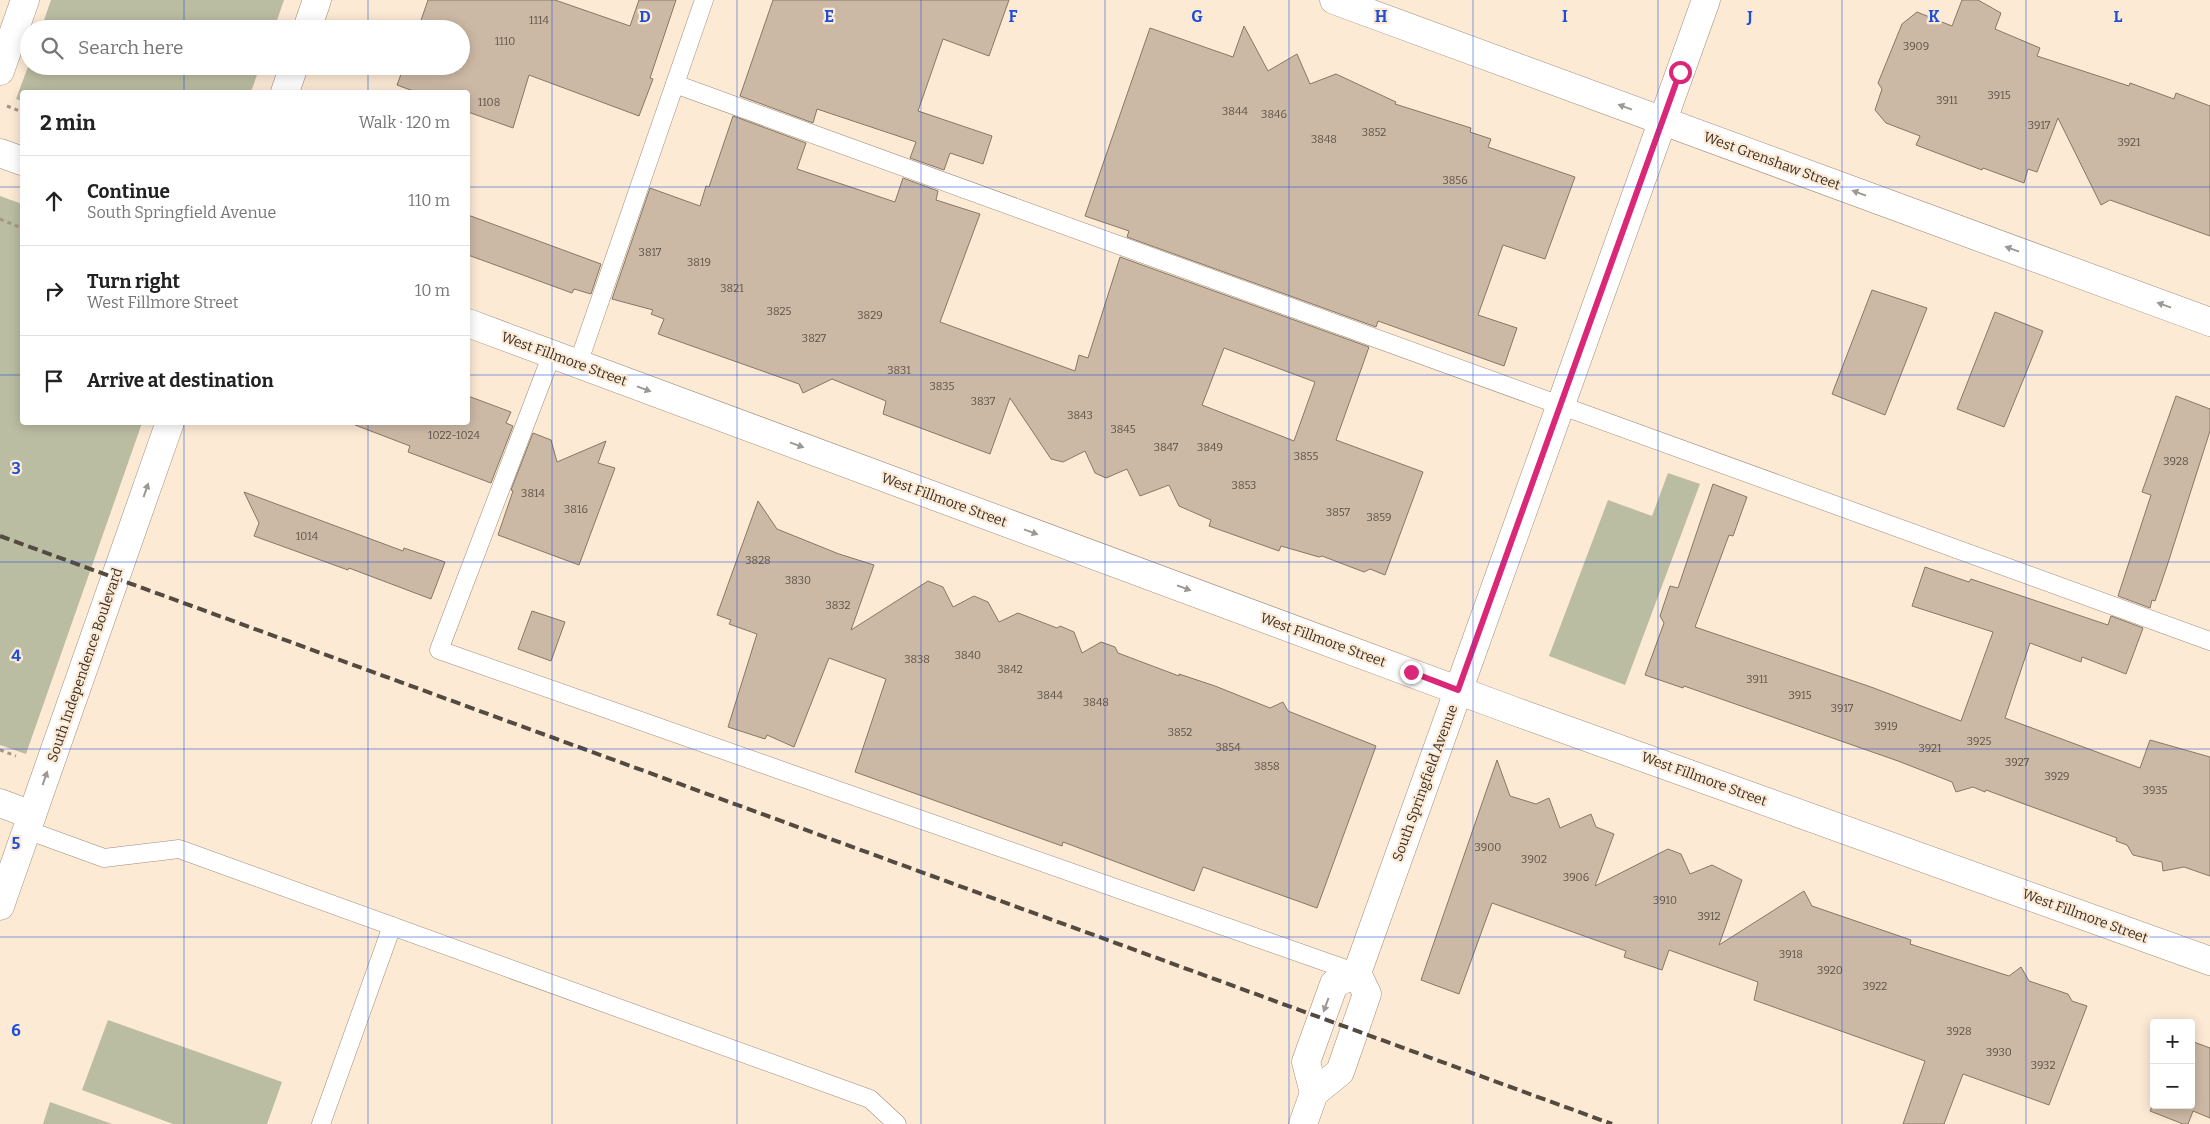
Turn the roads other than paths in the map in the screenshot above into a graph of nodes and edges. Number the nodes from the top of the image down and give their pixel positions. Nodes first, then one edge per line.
1 (25, 0) edge
2 (317, 0) edge
3 (704, 0) edge
4 (1334, 0) edge
5 (1706, 0) edge
6 (310, 20) edge
7 (0, 71) edge
8 (291, 75) edge
9 (675, 84) junction
10 (286, 90) edge
11 (1663, 121) junction
12 (0, 153) edge
13 (20, 160) edge
14 (2210, 322) edge
15 (470, 324) edge
16 (552, 354) junction
17 (578, 364) junction
18 (1560, 406) junction
19 (169, 425) edge
20 (2210, 641) edge
21 (1458, 690) junction
22 (0, 803) edge
23 (30, 822) junction
24 (0, 906) edge
25 (392, 926) junction
26 (2210, 961) edge
27 (1357, 973) junction
28 (321, 1124) edge
29 (897, 1124) edge
30 (1303, 1124) edge

1 - 7 street
2 - 6 street
3 - 9 lane
11 -> 4 street, West Grenshaw Street
5 - 11 street, South Springfield Avenue
8 - 10 street
9 - 17 lane
9 - 18 lane
14 -> 11 street, West Grenshaw Street
11 - 18 street, South Springfield Avenue
12 - 13 street
15 - 16 street, West Fillmore Street
16 - 17 street, West Fillmore Street
16 - 27 lane
17 -> 21 street, West Fillmore Street
18 - 20 lane
18 - 21 street, South Springfield Avenue
23 -> 19 street, South Independence Boulevard
21 - 26 street, West Fillmore Street
21 - 27 street, South Springfield Avenue
22 - 23 street
23 - 24 street, South Independence Boulevard
23 - 25 lane
25 - 28 lane
25 - 29 lane
27 - 30 street

